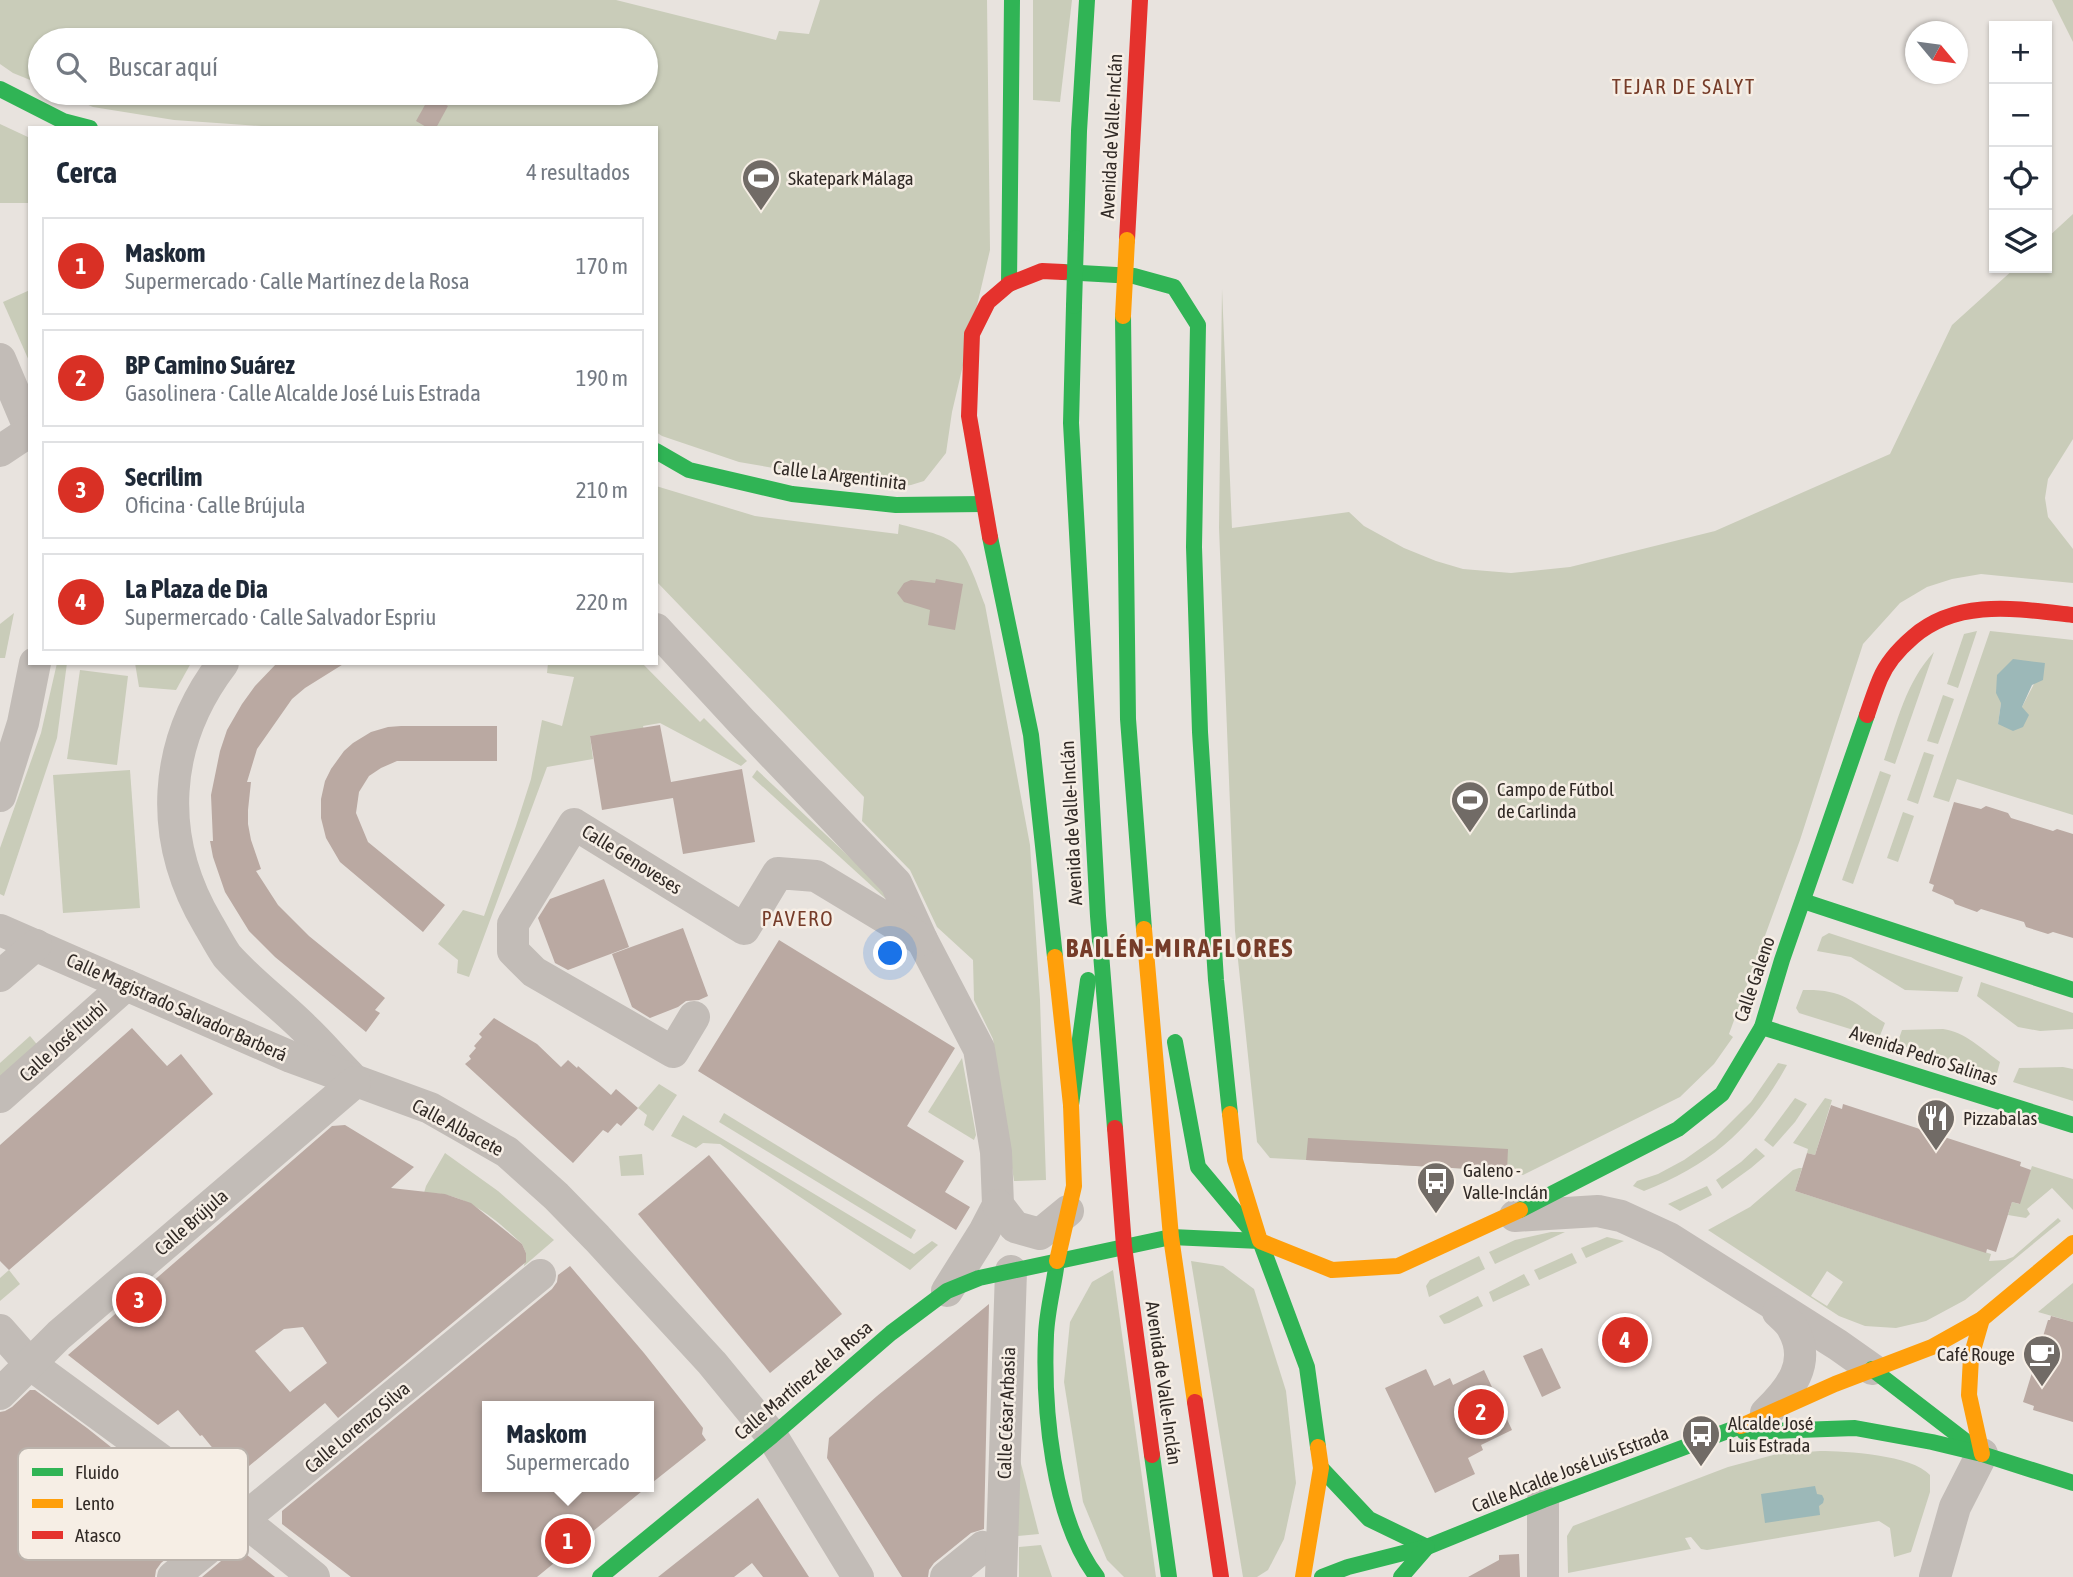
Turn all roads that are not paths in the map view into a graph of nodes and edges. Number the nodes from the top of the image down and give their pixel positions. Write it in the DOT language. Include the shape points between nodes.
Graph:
graph roads {
  1 [pos="1012,0"];
  2 [pos="1087,0"];
  3 [pos="1140,0"];
  4 [pos="0,89"];
  5 [pos="28,103"];
  6 [pos="32,105"];
  7 [pos="82,126"];
  8 [pos="1009,284"];
  9 [pos="0,359"];
  10 [pos="28,425"];
  11 [pos="28,431"];
  12 [pos="0,451"];
  13 [pos="658,452"];
  14 [pos="983,504"];
  15 [pos="2073,615"];
  16 [pos="658,631"];
  17 [pos="35,665"];
  18 [pos="222,665"];
  19 [pos="0,796"];
  20 [pos="1803,901"];
  21 [pos="1142,911"];
  22 [pos="1098,916"];
  23 [pos="0,930"];
  24 [pos="922,940"];
  25 [pos="36,945"];
  26 [pos="0,976"];
  27 [pos="126,985"];
  28 [pos="1164,986"];
  29 [pos="2073,990"];
  30 [pos="694,1017"];
  31 [pos="1172,1024"];
  32 [pos="1762,1027"];
  33 [pos="355,1082"];
  34 [pos="0,1097"];
  35 [pos="1071,1105"];
  36 [pos="2073,1125"];
  37 [pos="1071,1198"];
  38 [pos="998,1205"];
  39 [pos="1509,1216"];
  40 [pos="1171,1237"];
  41 [pos="1260,1241"];
  42 [pos="2073,1243"];
  43 [pos="1124,1246"];
  44 [pos="1057,1261"];
  45 [pos="1012,1271"];
  46 [pos="541,1275"];
  47 [pos="947,1291"];
  48 [pos="1766,1300"];
  49 [pos="1982,1319"];
  50 [pos="0,1330"];
  51 [pos="30,1364"];
  52 [pos="1871,1370"];
  53 [pos="0,1394"];
  54 [pos="1763,1416"];
  55 [pos="1728,1432"];
  56 [pos="772,1436"];
  57 [pos="145,1448"];
  58 [pos="1982,1454"];
  59 [pos="1321,1468"];
  60 [pos="2073,1483"];
  61 [pos="1543,1500"];
  62 [pos="248,1516"];
  63 [pos="248,1524"];
  64 [pos="1427,1547"];
  65 [pos="194,1560"];
  66 [pos="1001,1566"];
  67 [pos="173,1577"];
  68 [pos="314,1577"];
  69 [pos="600,1577"];
  70 [pos="858,1577"];
  71 [pos="946,1577"];
  72 [pos="1097,1577"];
  73 [pos="1169,1577"];
  74 [pos="1221,1577"];
  75 [pos="1303,1577"];
  76 [pos="1322,1577"];
  77 [pos="1401,1577"];
  78 [pos="1543,1577"];
  79 [pos="1935,1577"];
  1 -- 8 [label="street"];
  2 -- 22 [label="street, Avenida de Valle-Inclán, bridge" via="1071,423"];
  3 -- 21 [label="street, Avenida de Valle-Inclán, bridge" via="1123,316 1128,719"];
  4 -- 5 [label="street"];
  6 -- 7 [label="street"];
  8 -- 14 [label="street, Avenida de Valle-Inclán" via="988,302 972,334 969,416"];
  8 -- 41 [label="street, Avenida de Valle-Inclán" via="1042,271 1134,276 1174,286 1198,326 1194,548 1216,980 1235,1160"];
  9 -- 10 [label="street"];
  11 -- 12 [label="street"];
  13 -- 14 [label="street, Calle La Argentinita" via="689,470 792,494 896,505"];
  14 -- 35 [label="street, Avenida de Valle-Inclán" via="1031,735"];
  15 -- 20 [label="street, Calle Galeno" via="1990,607 1957,612 1930,623 1900,647 1880,678"];
  16 -- 24 [label="street" via="896,883"];
  17 -- 19 [label="street" via="23,723"];
  18 -- 33 [label="street, Calle Albacete" via="186,727 177,762 172,804 184,876 226,954"];
  20 -- 29 [label="street"];
  20 -- 32 [label="street, Calle Galeno"];
  21 -- 28 [label="street"];
  21 -- 40 [label="street, Avenida de Valle-Inclán"];
  22 -- 35 [label="street"];
  22 -- 43 [label="street, Avenida de Valle-Inclán"];
  23 -- 25 [label="street, Calle Magistrado Salvador Barberá"];
  24 -- 30 [label="street, Calle Genoveses" via="816,876 778,873 744,929 574,824 513,924 513,951 534,972 673,1052"];
  24 -- 38 [label="street" via="979,1049 996,1152"];
  25 -- 26 [label="street"];
  25 -- 27 [label="street, Calle Magistrado Salvador Barberá"];
  27 -- 33 [label="street, Calle Magistrado Salvador Barberá"];
  27 -- 34 [label="street, Calle José Iturbi"];
  31 -- 41 [label="street" via="1198,1167"];
  32 -- 36 [label="street, Avenida Pedro Salinas"];
  32 -- 39 [label="street, Calle Galeno" via="1722,1094 1678,1129"];
  33 -- 51 [label="street, Calle Brújula"];
  33 -- 56 [label="street, Calle Albacete" via="430,1108 507,1153 597,1238"];
  35 -- 37 [label="street, Avenida de Valle-Inclán"];
  37 -- 38 [label="street" via="1040,1234 1015,1227"];
  37 -- 44 [label="street, Avenida de Valle-Inclán"];
  38 -- 47 [label="street"];
  39 -- 41 [label="street, Calle Galeno" via="1398,1266 1332,1270"];
  39 -- 48 [label="street" via="1598,1211 1621,1216 1669,1238"];
  40 -- 41 [label="street, Calle Martínez de la Rosa"];
  40 -- 43 [label="street, Calle Martínez de la Rosa"];
  40 -- 74 [label="street, Avenida de Valle-Inclán"];
  41 -- 59 [label="street, Avenida de Valle-Inclán" via="1307,1367"];
  42 -- 49 [label="street, Calle Alcalde José Luis Estrada"];
  43 -- 44 [label="street, Calle Martínez de la Rosa"];
  43 -- 73 [label="street, Avenida de Valle-Inclán"];
  44 -- 45 [label="street, Calle Martínez de la Rosa"];
  44 -- 72 [label="street, Avenida de Valle-Inclán" via="1046,1333 1055,1466 1075,1537"];
  45 -- 47 [label="street, Calle Martínez de la Rosa"];
  45 -- 66 [label="street, Calle César Arbasia"];
  46 -- 62 [label="street, Calle Lorenzo Silva"];
  47 -- 56 [label="street, Calle Martínez de la Rosa"];
  48 -- 52 [label="street"];
  48 -- 54 [label="street" via="1793,1327 1800,1347 1791,1386"];
  49 -- 52 [label="street, Calle Alcalde José Luis Estrada" via="1932,1347"];
  49 -- 58 [label="street" via="1971,1357 1969,1395"];
  50 -- 51 [label="street"];
  51 -- 53 [label="street, Calle Brújula"];
  51 -- 57 [label="street"];
  52 -- 54 [label="street, Calle Alcalde José Luis Estrada"];
  52 -- 58 [label="street"];
  54 -- 55 [label="street, Calle Alcalde José Luis Estrada"];
  55 -- 58 [label="street, Calle Alcalde José Luis Estrada" via="1855,1428"];
  55 -- 61 [label="street, Calle Alcalde José Luis Estrada"];
  56 -- 69 [label="street, Calle Martínez de la Rosa"];
  56 -- 70 [label="street, Calle Albacete"];
  58 -- 60 [label="street, Calle Alcalde José Luis Estrada"];
  58 -- 79 [label="street" via="1955,1507"];
  59 -- 64 [label="street" via="1369,1519"];
  59 -- 75 [label="street, Avenida de Valle-Inclán"];
  61 -- 64 [label="street, Calle Alcalde José Luis Estrada"];
  61 -- 78 [label="street"];
  63 -- 68 [label="street"];
  64 -- 76 [label="street, Calle Alcalde José Luis Estrada"];
  64 -- 77 [label="street"];
  65 -- 67 [label="street, Calle Lorenzo Silva"];
  66 -- 71 [label="street, Calle César Arbasia" via="983,1547"];
}
